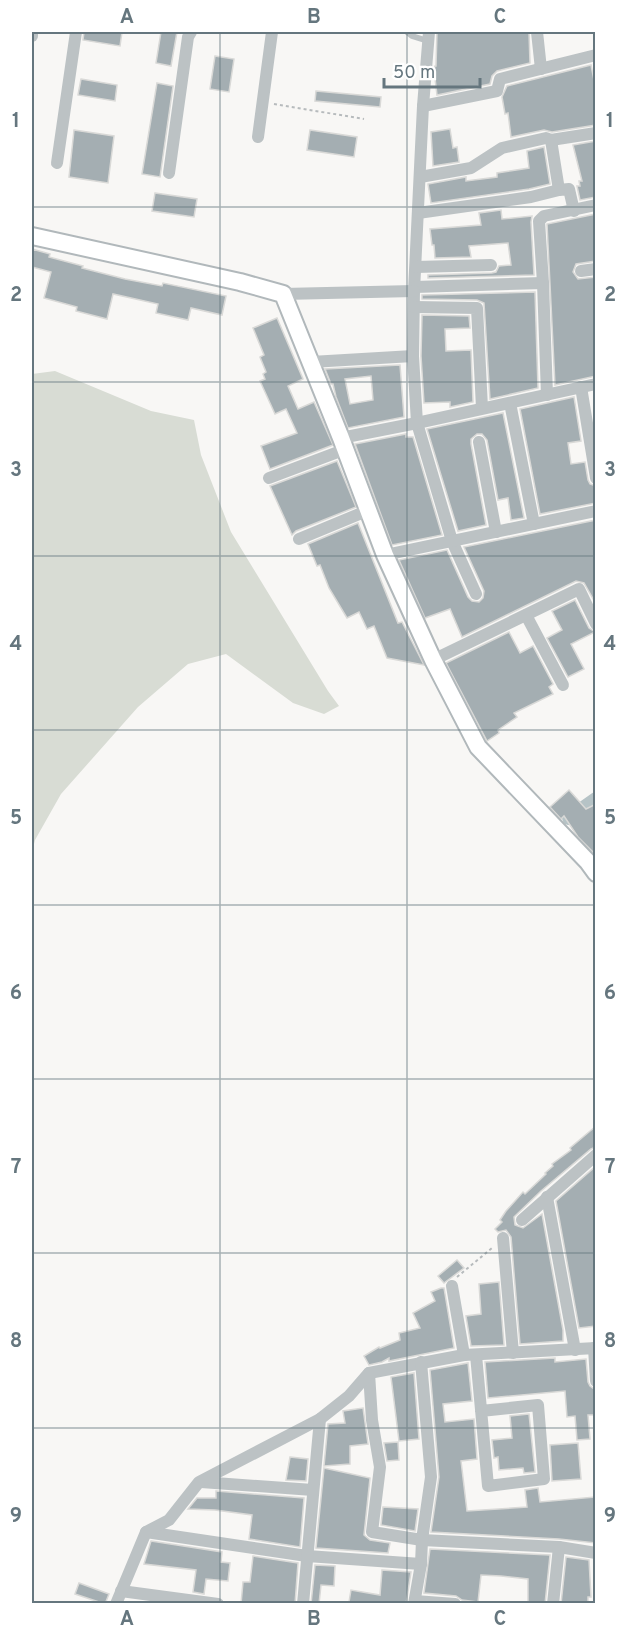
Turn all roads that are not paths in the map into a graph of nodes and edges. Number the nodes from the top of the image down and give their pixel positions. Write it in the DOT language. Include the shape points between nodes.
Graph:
graph roads {
  1 [pos="76,32"];
  2 [pos="191,32"];
  3 [pos="272,32"];
  4 [pos="407,32"];
  5 [pos="537,32"];
  6 [pos="428,37"];
  7 [pos="596,55"];
  8 [pos="541,69"];
  9 [pos="423,106"];
  10 [pos="596,133"];
  11 [pos="258,137"];
  12 [pos="551,140"];
  13 [pos="57,163"];
  14 [pos="169,173"];
  15 [pos="420,177"];
  16 [pos="559,190"];
  17 [pos="596,205"];
  18 [pos="574,211"];
  19 [pos="418,213"];
  20 [pos="32,236"];
  21 [pos="491,265"];
  22 [pos="416,267"];
  23 [pos="596,269"];
  24 [pos="581,271"];
  25 [pos="543,283"];
  26 [pos="414,289"];
  27 [pos="283,294"];
  28 [pos="414,307"];
  29 [pos="413,356"];
  30 [pos="311,362"];
  31 [pos="596,384"];
  32 [pos="581,387"];
  33 [pos="547,395"];
  34 [pos="510,403"];
  35 [pos="482,408"];
  36 [pos="417,423"];
  37 [pos="479,442"];
  38 [pos="344,443"];
  39 [pos="268,478"];
  40 [pos="596,478"];
  41 [pos="369,510"];
  42 [pos="596,511"];
  43 [pos="534,524"];
  44 [pos="496,532"];
  45 [pos="299,539"];
  46 [pos="452,541"];
  47 [pos="385,555"];
  48 [pos="476,594"];
  49 [pos="526,615"];
  50 [pos="596,624"];
  51 [pos="433,660"];
  52 [pos="563,685"];
  53 [pos="593,864"];
  54 [pos="596,1155"];
  55 [pos="546,1197"];
  56 [pos="522,1220"];
  57 [pos="503,1238"];
  58 [pos="452,1286"];
  59 [pos="595,1348"];
  60 [pos="575,1350"];
  61 [pos="513,1353"];
  62 [pos="470,1355"];
  63 [pos="421,1362"];
  64 [pos="369,1373"];
  65 [pos="596,1381"];
  66 [pos="481,1411"];
  67 [pos="320,1419"];
  68 [pos="199,1482"];
  69 [pos="313,1490"];
  70 [pos="146,1532"];
  71 [pos="422,1540"];
  72 [pos="559,1547"];
  73 [pos="596,1553"];
  74 [pos="307,1556"];
  75 [pos="421,1564"];
  76 [pos="121,1591"];
  77 [pos="414,1602"];
  78 [pos="116,1604"];
  79 [pos="218,1604"];
  80 [pos="303,1604"];
  81 [pos="455,1604"];
  82 [pos="553,1604"];
  1 -- 13 [label="street"];
  2 -- 14 [label="street"];
  3 -- 11 [label="street"];
  4 -- 6 [label="lane"];
  5 -- 8 [label="street"];
  6 -- 9 [label="street"];
  7 -- 8 [label="street"];
  8 -- 9 [label="street" via="500,79 497,91"];
  9 -- 15 [label="street"];
  10 -- 12 [label="street"];
  12 -- 15 [label="street" via="502,148 471,168"];
  12 -- 16 [label="street"];
  15 -- 19 [label="street"];
  16 -- 18 [label="street" via="569,189"];
  16 -- 19 [label="street"];
  17 -- 18 [label="street"];
  18 -- 25 [label="street" via="544,216 538,221"];
  19 -- 22 [label="street"];
  20 -- 27 [label="street"];
  21 -- 22 [label="street"];
  22 -- 26 [label="street"];
  23 -- 24 [label="street"];
  25 -- 26 [label="street"];
  25 -- 33 [label="street"];
  26 -- 27 [label="street"];
  26 -- 28 [label="street"];
  27 -- 30 [label="street"];
  28 -- 29 [label="street"];
  28 -- 35 [label="street" via="477,308"];
  29 -- 30 [label="street"];
  29 -- 36 [label="street"];
  30 -- 38 [label="street"];
  31 -- 32 [label="street"];
  32 -- 33 [label="street"];
  32 -- 40 [label="street"];
  33 -- 34 [label="street"];
  34 -- 35 [label="street"];
  34 -- 43 [label="street"];
  35 -- 36 [label="street"];
  36 -- 38 [label="street"];
  36 -- 46 [label="street"];
  37 -- 44 [label="street"];
  38 -- 39 [label="street"];
  38 -- 41 [label="street"];
  41 -- 45 [label="street"];
  41 -- 47 [label="street"];
  42 -- 43 [label="street"];
  43 -- 44 [label="street"];
  44 -- 46 [label="street"];
  46 -- 47 [label="street"];
  46 -- 48 [label="street"];
  47 -- 51 [label="street"];
  49 -- 50 [label="street" via="579,589"];
  49 -- 51 [label="street"];
  49 -- 52 [label="street"];
  51 -- 53 [label="street" via="478,747"];
  54 -- 55 [label="street"];
  55 -- 56 [label="street"];
  55 -- 60 [label="street"];
  57 -- 61 [label="street"];
  58 -- 62 [label="street"];
  59 -- 60 [label="street"];
  59 -- 65 [label="street"];
  60 -- 61 [label="street"];
  61 -- 62 [label="street"];
  62 -- 63 [label="street"];
  62 -- 66 [label="street"];
  63 -- 64 [label="street"];
  63 -- 71 [label="street" via="431,1477"];
  64 -- 67 [label="street" via="349,1396"];
  64 -- 71 [label="street" via="380,1467 372,1532"];
  66 -- 66 [label="street" via="488,1486 544,1479 538,1405"];
  67 -- 68 [label="street"];
  67 -- 69 [label="street"];
  68 -- 69 [label="street"];
  68 -- 70 [label="street" via="169,1520"];
  69 -- 74 [label="street"];
  70 -- 74 [label="street"];
  70 -- 76 [label="street"];
  71 -- 72 [label="street"];
  71 -- 75 [label="street"];
  72 -- 73 [label="street"];
  72 -- 82 [label="street"];
  74 -- 75 [label="street"];
  74 -- 80 [label="street"];
  75 -- 77 [label="street"];
  76 -- 78 [label="street"];
  76 -- 79 [label="street"];
  77 -- 81 [label="street"];
}
